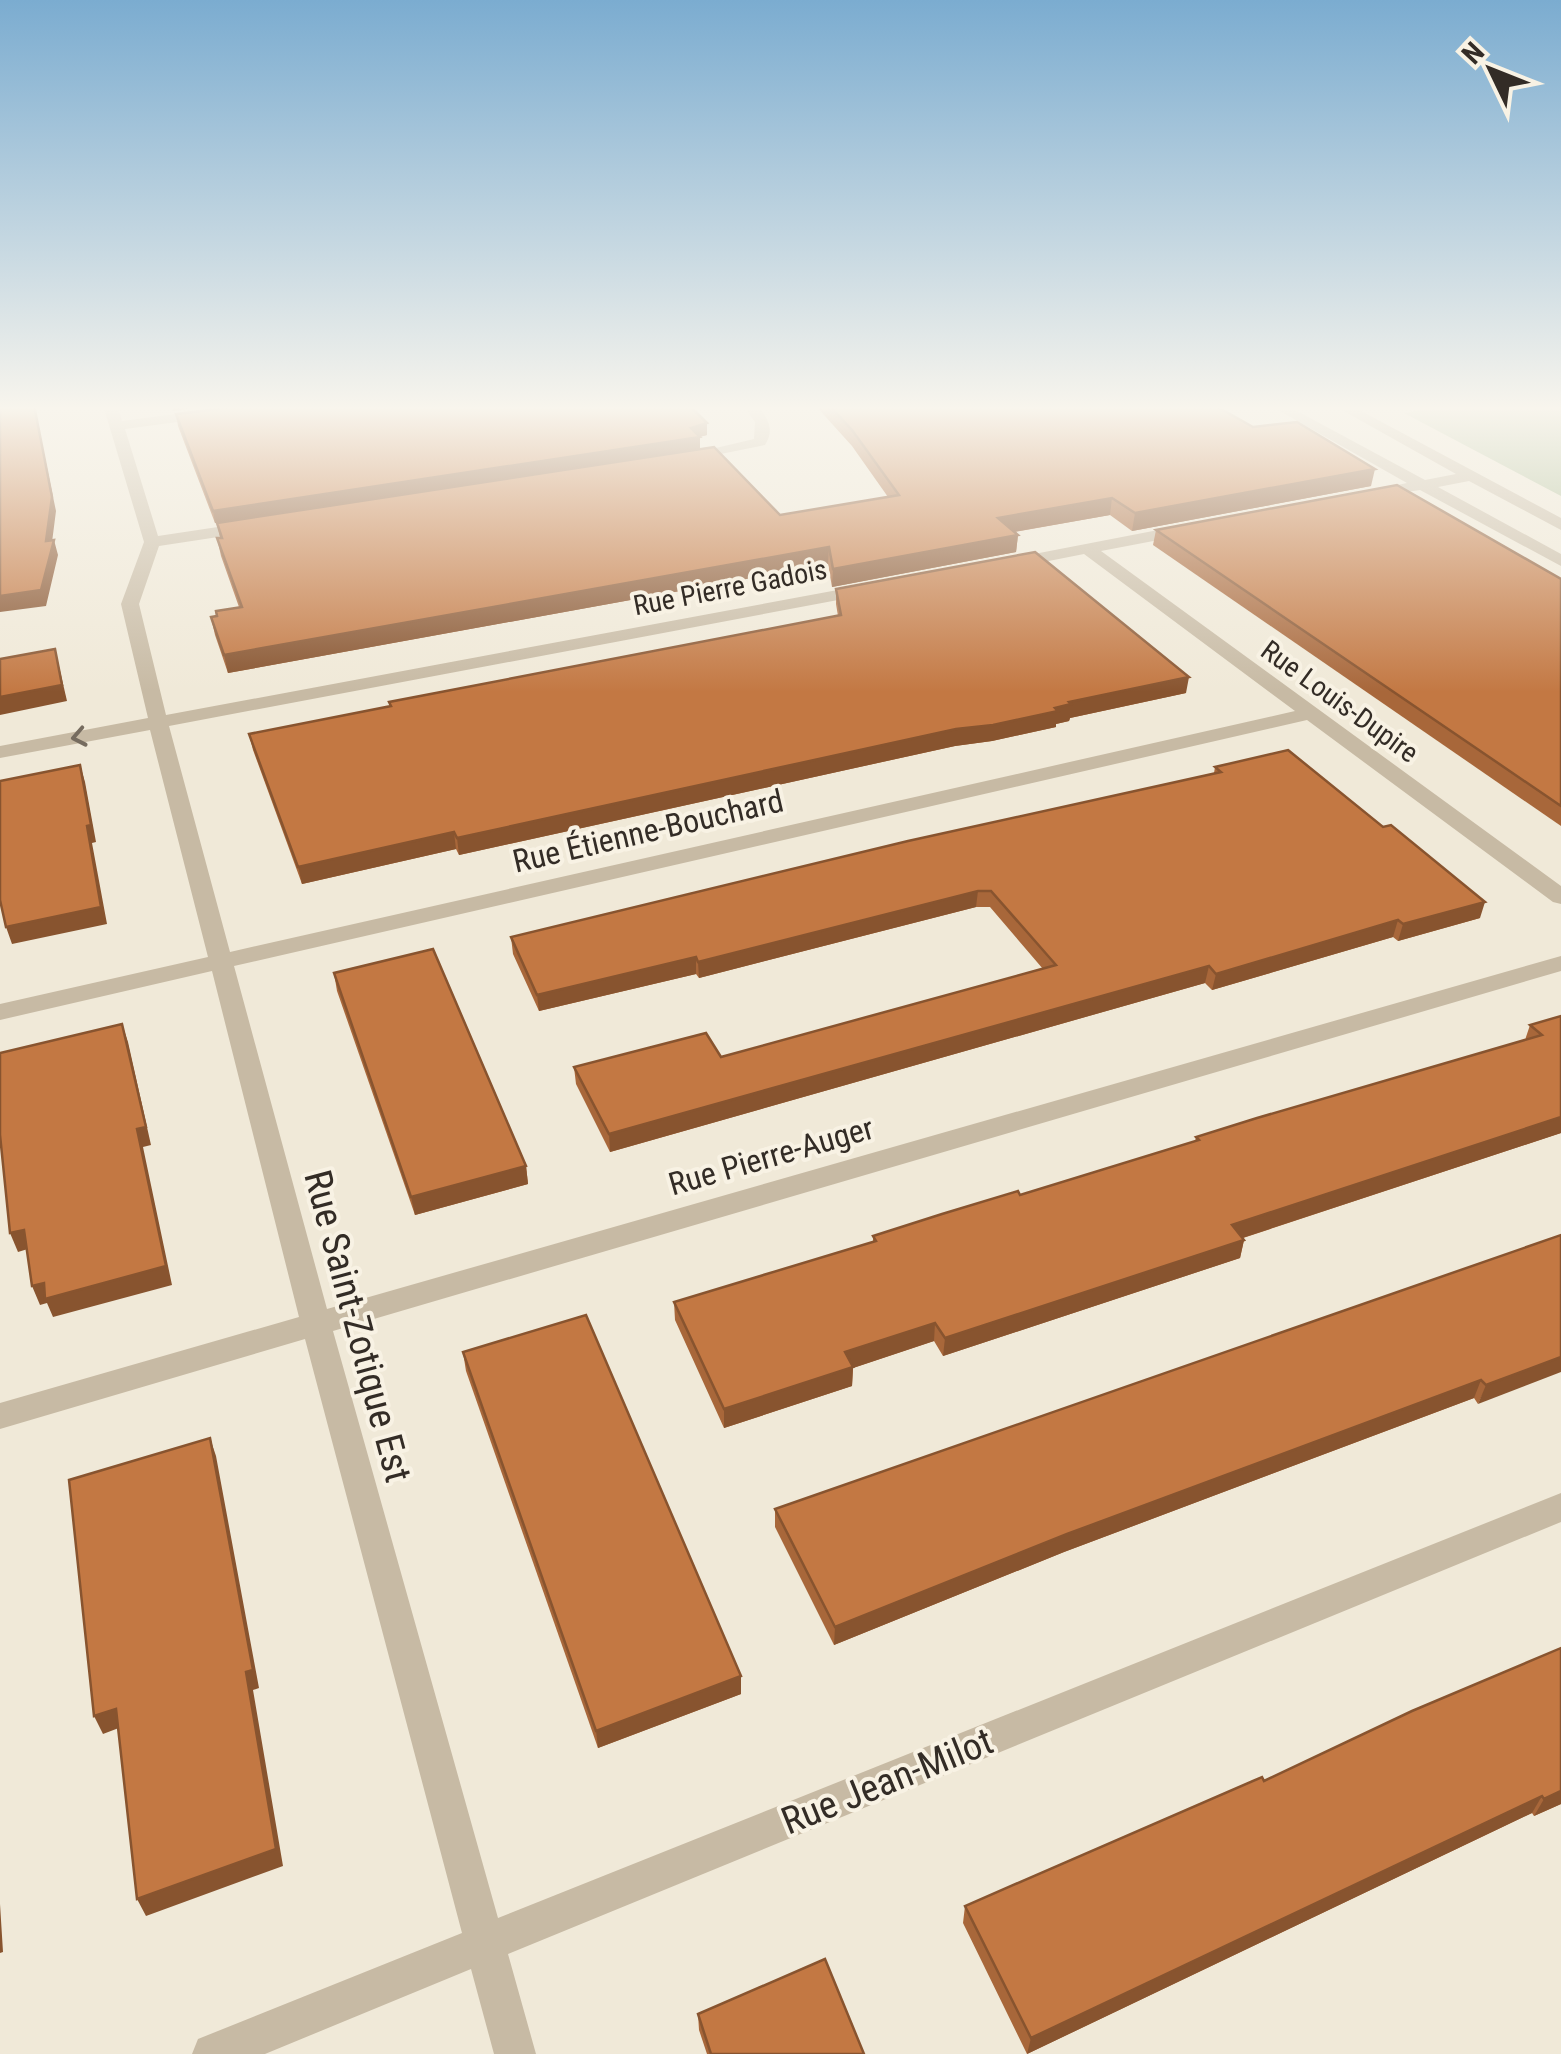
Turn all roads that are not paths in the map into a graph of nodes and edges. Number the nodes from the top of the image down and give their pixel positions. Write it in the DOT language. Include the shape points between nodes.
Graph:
graph roads {
  1 [pos="139,501"];
  2 [pos="1453,501"];
  3 [pos="1516,501"];
  4 [pos="278,522"];
  5 [pos="1561,526"];
  6 [pos="1196,528"];
  7 [pos="152,542"];
  8 [pos="1086,549"];
  9 [pos="1561,561"];
  10 [pos="995,566"];
  11 [pos="898,584"];
  12 [pos="1310,713"];
  13 [pos="158,722"];
  14 [pos="0,752"];
  15 [pos="1561,897"];
  16 [pos="220,963"];
  17 [pos="1561,963"];
  18 [pos="0,1012"];
  19 [pos="316,1325"];
  20 [pos="0,1416"];
  21 [pos="1561,1508"];
  22 [pos="486,1944"];
  23 [pos="213,2054"];
  24 [pos="515,2054"];
  1 -- 7 [label="street"];
  2 -- 9 [label="street"];
  3 -- 5 [label="street"];
  4 -- 7 [label="street"];
  6 -- 8 [label="street"];
  7 -- 13 [label="street, Rue Saint-Zotique Est" via="130,604"];
  8 -- 10 [label="street"];
  8 -- 12 [label="street, Rue Louis-Dupire"];
  11 -- 13 [label="street, Rue Pierre Gadois"];
  12 -- 15 [label="street, Rue Louis-Dupire"];
  12 -- 16 [label="street, Rue Étienne-Bouchard"];
  13 -- 14 [label="street, Rue Pierre Gadois, one-way"];
  13 -- 16 [label="street, Rue Saint-Zotique Est"];
  16 -- 18 [label="street, Rue Étienne-Bouchard"];
  16 -- 19 [label="street, Rue Saint-Zotique Est"];
  17 -- 19 [label="street, Rue Pierre-Auger"];
  19 -- 20 [label="street, Rue Pierre-Auger"];
  19 -- 22 [label="street, Rue Saint-Zotique Est"];
  21 -- 22 [label="street, Rue Jean-Milot"];
  22 -- 23 [label="street, Rue Jean-Milot"];
  22 -- 24 [label="street, Rue Saint-Zotique Est"];
}
